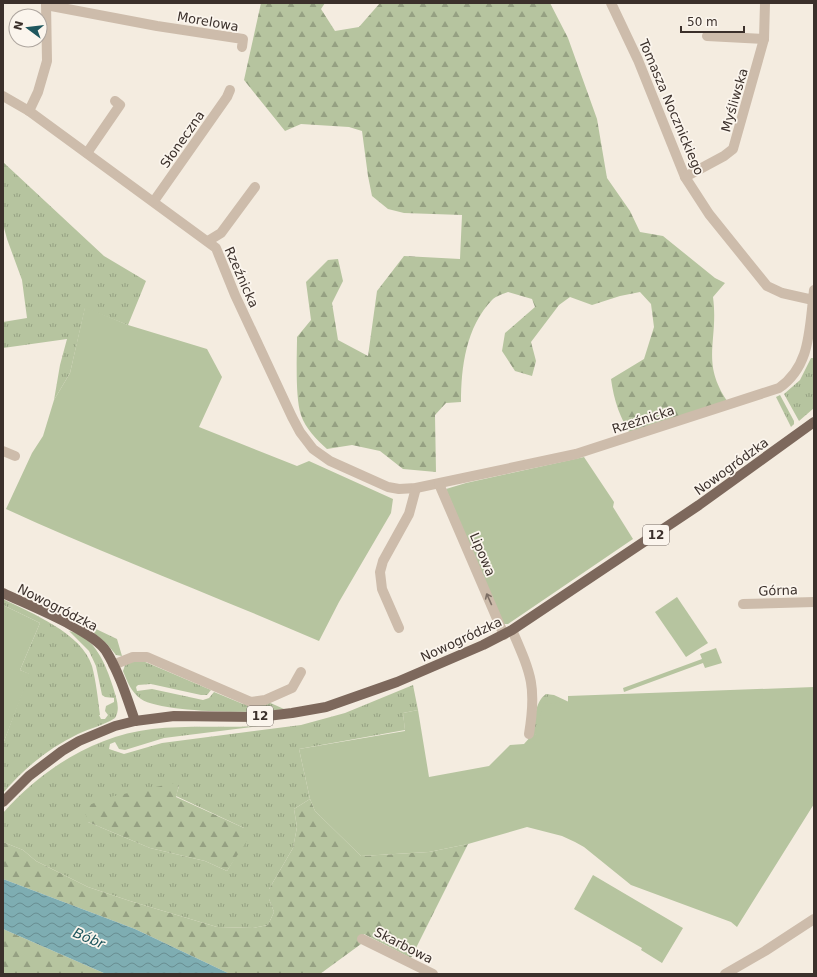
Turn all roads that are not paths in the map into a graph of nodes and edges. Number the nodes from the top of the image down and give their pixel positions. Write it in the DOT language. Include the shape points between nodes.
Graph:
graph roads {
  1 [pos="611,3"];
  2 [pos="765,3"];
  3 [pos="46,4"];
  4 [pos="707,36"];
  5 [pos="764,40"];
  6 [pos="242,47"];
  7 [pos="230,90"];
  8 [pos="3,96"];
  9 [pos="115,101"];
  10 [pos="29,111"];
  11 [pos="87,153"];
  12 [pos="685,177"];
  13 [pos="255,187"];
  14 [pos="154,201"];
  15 [pos="208,241"];
  16 [pos="813,295"];
  17 [pos="814,422"];
  18 [pos="814,428"];
  19 [pos="804,430"];
  20 [pos="3,451"];
  21 [pos="16,456"];
  22 [pos="439,484"];
  23 [pos="416,488"];
  24 [pos="3,593"];
  25 [pos="814,602"];
  26 [pos="743,604"];
  27 [pos="400,628"];
  28 [pos="508,632"];
  29 [pos="113,665"];
  30 [pos="301,672"];
  31 [pos="135,721"];
  32 [pos="529,734"];
  33 [pos="3,802"];
  34 [pos="814,919"];
  35 [pos="362,939"];
  36 [pos="433,974"];
  37 [pos="725,974"];
  1 -- 12 [label="street, Tomasza Nocznickiego" via="638,60"];
  2 -- 5 [label="street, Myśliwska"];
  3 -- 6 [label="street, Morelowa" via="157,26 243,39"];
  3 -- 10 [label="street" via="47,61 38,92"];
  4 -- 5 [label="street"];
  5 -- 12 [label="street, Myśliwska" via="732,149"];
  7 -- 14 [label="street, Słoneczna"];
  8 -- 10 [label="street, Rzeźnicka"];
  9 -- 11 [label="street" via="120,105"];
  10 -- 11 [label="street, Rzeźnicka"];
  11 -- 14 [label="street, Rzeźnicka"];
  12 -- 16 [label="street, Tomasza Nocznickiego" via="708,214 767,286 782,294"];
  13 -- 15 [label="street" via="221,233"];
  14 -- 15 [label="street, Rzeźnicka"];
  15 -- 23 [label="street, Rzeźnicka" via="216,248 235,295 306,441 321,456 375,482 399,489"];
  16 -- 22 [label="street, Rzeźnicka" via="801,365 795,375 779,388 576,454"];
  17 -- 19 [label="main road, Nowogródzka / 12"];
  18 -- 19 [label="main road, Nowogródzka / 12"];
  19 -- 28 [label="main road, Nowogródzka / 12" via="699,505"];
  20 -- 21 [label="street"];
  22 -- 23 [label="street, Rzeźnicka"];
  28 -- 22 [label="street, Lipowa, one-way"];
  23 -- 27 [label="street" via="407,518 383,561 380,572 382,589"];
  24 -- 29 [label="main road, Nowogródzka" via="95,640 106,651"];
  25 -- 26 [label="street, Górna"];
  28 -- 31 [label="main road, Nowogródzka / 12" via="397,682 320,708 258,716 174,716"];
  28 -- 32 [label="street, Lipowa" via="525,659 532,681 533,703"];
  29 -- 30 [label="street" via="133,657 147,657 251,702 260,702 292,688"];
  29 -- 31 [label="main road, Nowogródzka"];
  31 -- 33 [label="main road, 12" via="94,734 68,748 29,776"];
  34 -- 37 [label="street"];
  35 -- 36 [label="street, Skarbowa"];
}
